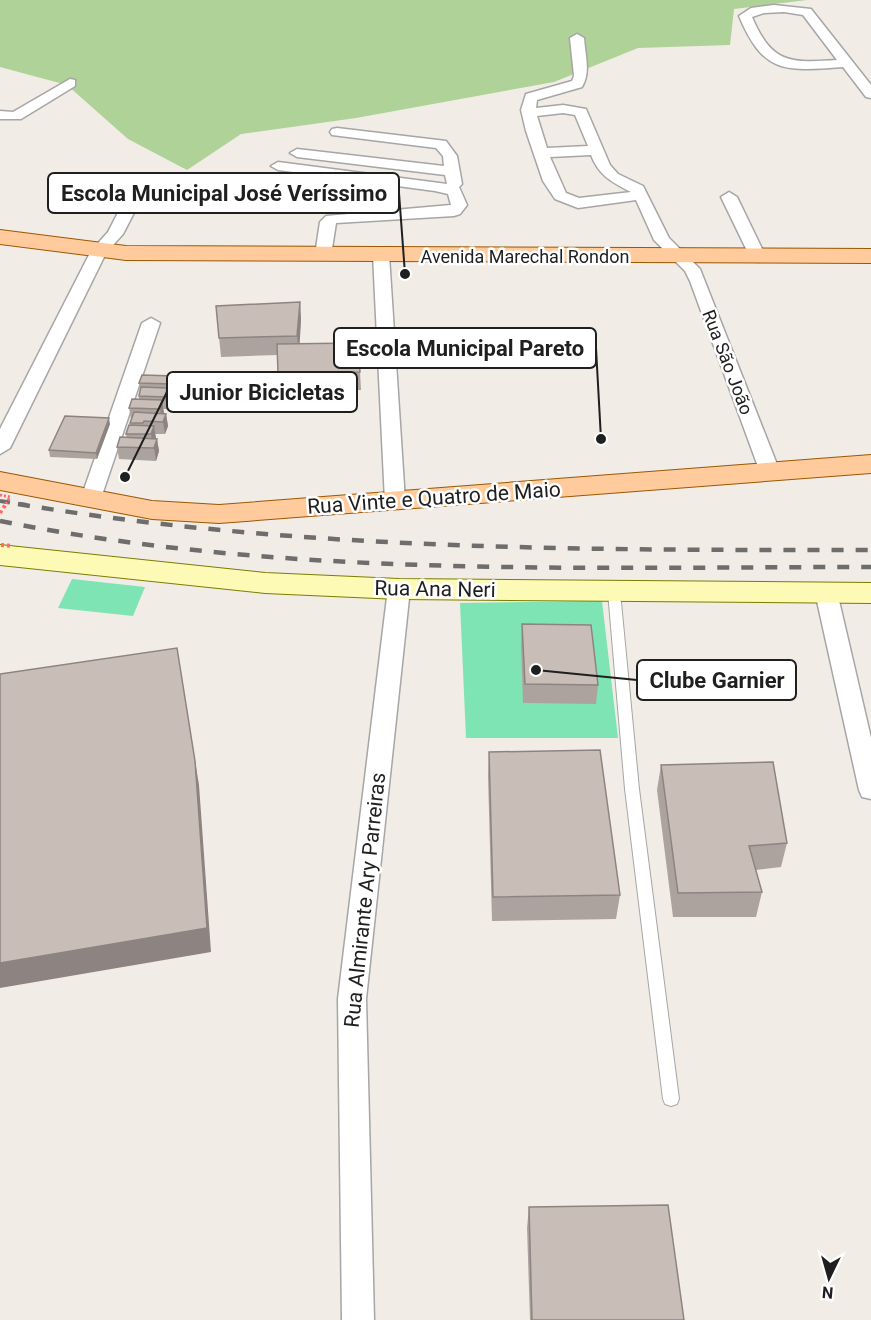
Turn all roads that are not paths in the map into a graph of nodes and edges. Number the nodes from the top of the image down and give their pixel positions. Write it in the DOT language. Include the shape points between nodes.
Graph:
graph roads {
  1 [pos="577,38"];
  2 [pos="848,63"];
  3 [pos="866,80"];
  4 [pos="70,83"];
  5 [pos="871,94"];
  6 [pos="528,113"];
  7 [pos="0,115"];
  8 [pos="338,132"];
  9 [pos="597,150"];
  10 [pos="297,153"];
  11 [pos="541,153"];
  12 [pos="278,166"];
  13 [pos="452,171"];
  14 [pos="143,180"];
  15 [pos="455,191"];
  16 [pos="641,195"];
  17 [pos="729,197"];
  18 [pos="0,237"];
  19 [pos="99,251"];
  20 [pos="323,255"];
  21 [pos="381,255"];
  22 [pos="680,256"];
  23 [pos="871,256"];
  24 [pos="758,257"];
  25 [pos="151,323"];
  26 [pos="0,448"];
  27 [pos="871,464"];
  28 [pos="770,472"];
  29 [pos="0,481"];
  30 [pos="90,498"];
  31 [pos="395,501"];
  32 [pos="5,549"];
  33 [pos="399,590"];
  34 [pos="614,591"];
  35 [pos="826,592"];
  36 [pos="871,592"];
  37 [pos="871,790"];
  38 [pos="671,1099"];
  39 [pos="358,1320"];
  1 -- 6 [label="street" via="581,76 577,84 531,97"];
  2 -- 2 [label="street" via="803,10 752,10 745,16 765,55 776,62 794,66"];
  2 -- 3 [label="street"];
  3 -- 5 [label="street"];
  4 -- 7 [label="street" via="16,116"];
  6 -- 9 [label="street" via="563,109 581,112"];
  6 -- 11 [label="street"];
  8 -- 13 [label="street" via="441,144 450,156"];
  9 -- 11 [label="street"];
  9 -- 16 [label="street" via="613,177 638,189"];
  10 -- 13 [label="street"];
  11 -- 16 [label="street" via="560,196 570,201"];
  12 -- 15 [label="street"];
  13 -- 15 [label="street"];
  14 -- 19 [label="street" via="115,234"];
  15 -- 20 [label="street" via="459,206 454,211 332,219 328,222"];
  16 -- 22 [label="street, Rua São João" via="662,240"];
  17 -- 24 [label="street"];
  18 -- 19 [label="main road, Avenida Marechal Rondon"];
  19 -- 20 [label="main road, Avenida Marechal Rondon"];
  19 -- 26 [label="street"];
  20 -- 21 [label="main road, Avenida Marechal Rondon"];
  21 -- 22 [label="main road, Avenida Marechal Rondon"];
  21 -- 31 [label="street"];
  22 -- 24 [label="main road, Avenida Marechal Rondon"];
  22 -- 28 [label="street, Rua São João" via="698,281"];
  23 -- 24 [label="main road, Avenida Marechal Rondon"];
  25 -- 30 [label="street"];
  27 -- 28 [label="main road, Rua Vinte e Quatro de Maio"];
  28 -- 31 [label="main road, Rua Vinte e Quatro de Maio"];
  29 -- 30 [label="main road, Rua Vinte e Quatro de Maio"];
  30 -- 31 [label="main road, Rua Vinte e Quatro de Maio" via="152,510 219,514"];
  32 -- 33 [label="main road, Rua Ana Neri" via="265,583"];
  33 -- 34 [label="main road, Rua Ana Neri"];
  33 -- 39 [label="street, Rua Almirante Ary Parreiras" via="352,999"];
  34 -- 35 [label="main road, Rua Ana Neri"];
  34 -- 38 [label="lane" via="632,789"];
  35 -- 36 [label="main road, Rua Ana Neri"];
  35 -- 37 [label="street"];
}
